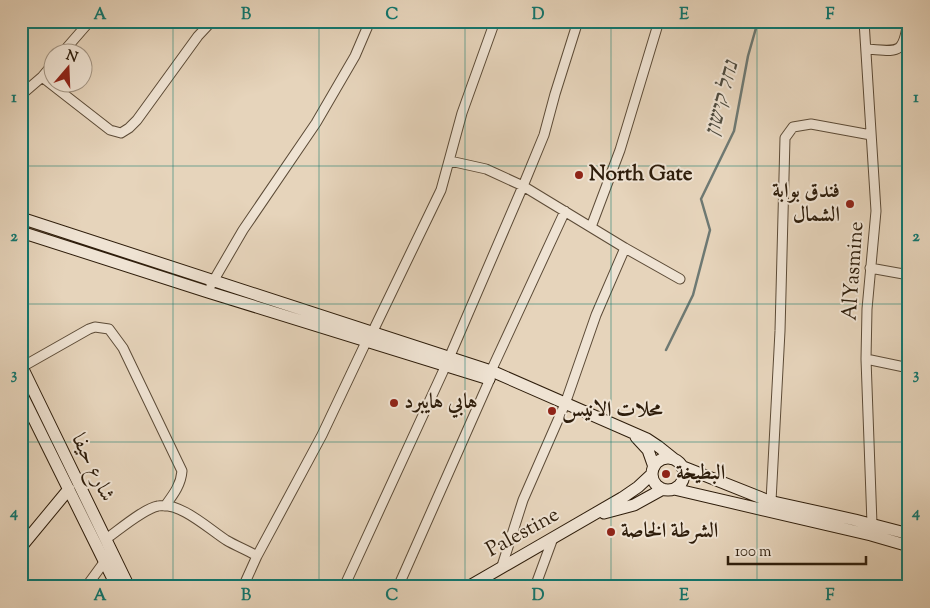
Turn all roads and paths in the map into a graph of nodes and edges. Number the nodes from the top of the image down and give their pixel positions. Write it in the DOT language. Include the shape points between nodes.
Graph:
graph roads {
  1 [pos="90,21"];
  2 [pos="212,21"];
  3 [pos="370,21"];
  4 [pos="495,21"];
  5 [pos="578,21"];
  6 [pos="660,21"];
  7 [pos="864,21"];
  8 [pos="908,21"];
  9 [pos="72,42"];
  10 [pos="866,49"];
  11 [pos="42,77"];
  12 [pos="61,92"];
  13 [pos="21,95"];
  14 [pos="871,135"];
  15 [pos="450,162"];
  16 [pos="523,186"];
  17 [pos="565,210"];
  18 [pos="21,218"];
  19 [pos="591,227"];
  20 [pos="21,232"];
  21 [pos="625,248"];
  22 [pos="870,268"];
  23 [pos="909,275"];
  24 [pos="680,279"];
  25 [pos="212,280"];
  26 [pos="208,292"];
  27 [pos="370,336"];
  28 [pos="866,359"];
  29 [pos="447,361"];
  30 [pos="22,366"];
  31 [pos="909,368"];
  32 [pos="491,375"];
  33 [pos="21,393"];
  34 [pos="565,404"];
  35 [pos="631,432"];
  36 [pos="678,463"];
  37 [pos="653,470"];
  38 [pos="69,489"];
  39 [pos="669,489"];
  40 [pos="771,501"];
  41 [pos="165,506"];
  42 [pos="597,513"];
  43 [pos="872,524"];
  44 [pos="909,534"];
  45 [pos="553,538"];
  46 [pos="106,539"];
  47 [pos="909,546"];
  48 [pos="21,547"];
  49 [pos="257,556"];
  50 [pos="104,561"];
  51 [pos="502,566"];
  52 [pos="86,587"];
  53 [pos="117,587"];
  54 [pos="129,587"];
  55 [pos="243,587"];
  56 [pos="344,587"];
  57 [pos="398,587"];
  58 [pos="468,587"];
  59 [pos="535,587"];
  1 -- 9 [label="street"];
  2 -- 12 [label="street" via="137,120 120,132 110,130"];
  3 -- 25 [label="street" via="355,56 316,123"];
  4 -- 15 [label="street" via="462,113"];
  5 -- 16 [label="street" via="544,135"];
  6 -- 19 [label="street" via="620,150"];
  7 -- 10 [label="street, AlYasmine"];
  8 -- 10 [label="street" via="899,50"];
  10 -- 14 [label="street, AlYasmine"];
  11 -- 13 [label="street"];
  14 -- 22 [label="street, AlYasmine" via="876,211"];
  14 -- 40 [label="street" via="811,124 793,126 785,138"];
  15 -- 16 [label="street" via="486,169"];
  15 -- 27 [label="street" via="441,190"];
  16 -- 17 [label="street"];
  16 -- 29 [label="street"];
  17 -- 19 [label="street"];
  17 -- 32 [label="street"];
  18 -- 25 [label="main road"];
  19 -- 21 [label="street"];
  20 -- 26 [label="main road"];
  21 -- 24 [label="street"];
  21 -- 34 [label="street" via="596,314"];
  22 -- 23 [label="street"];
  22 -- 28 [label="street, AlYasmine"];
  25 -- 26 [label="street"];
  25 -- 27 [label="main road"];
  26 -- 27 [label="main road"];
  27 -- 29 [label="main road"];
  27 -- 49 [label="street" via="322,435"];
  28 -- 31 [label="street"];
  28 -- 43 [label="street, AlYasmine"];
  29 -- 32 [label="main road"];
  29 -- 56 [label="street"];
  30 -- 41 [label="street" via="89,329 109,329 123,348 182,470 178,487"];
  30 -- 46 [label="main road, شارع حيفا"];
  32 -- 34 [label="main road"];
  32 -- 57 [label="street"];
  33 -- 38 [label="main road"];
  34 -- 35 [label="main road"];
  34 -- 51 [label="street" via="523,500"];
  35 -- 36 [label="main road" via="647,438"];
  35 -- 37 [label="main road" via="648,450"];
  36 -- 37 [label="main road" via="664,459"];
  36 -- 39 [label="main road" via="683,471 682,482"];
  36 -- 40 [label="main road"];
  37 -- 39 [label="main road" via="655,484"];
  37 -- 42 [label="main road, Palestine" via="638,487"];
  38 -- 48 [label="main road"];
  38 -- 50 [label="main road"];
  39 -- 42 [label="main road" via="634,505"];
  39 -- 47 [label="main road"];
  40 -- 43 [label="main road"];
  41 -- 46 [label="street" via="140,515"];
  41 -- 49 [label="street" via="193,516 226,540"];
  42 -- 45 [label="main road, Palestine"];
  43 -- 44 [label="main road"];
  45 -- 51 [label="main road, Palestine"];
  45 -- 59 [label="street"];
  46 -- 54 [label="main road, شارع حيفا"];
  49 -- 55 [label="street"];
  50 -- 52 [label="street"];
  50 -- 53 [label="main road"];
  51 -- 58 [label="main road, Palestine"];
}
